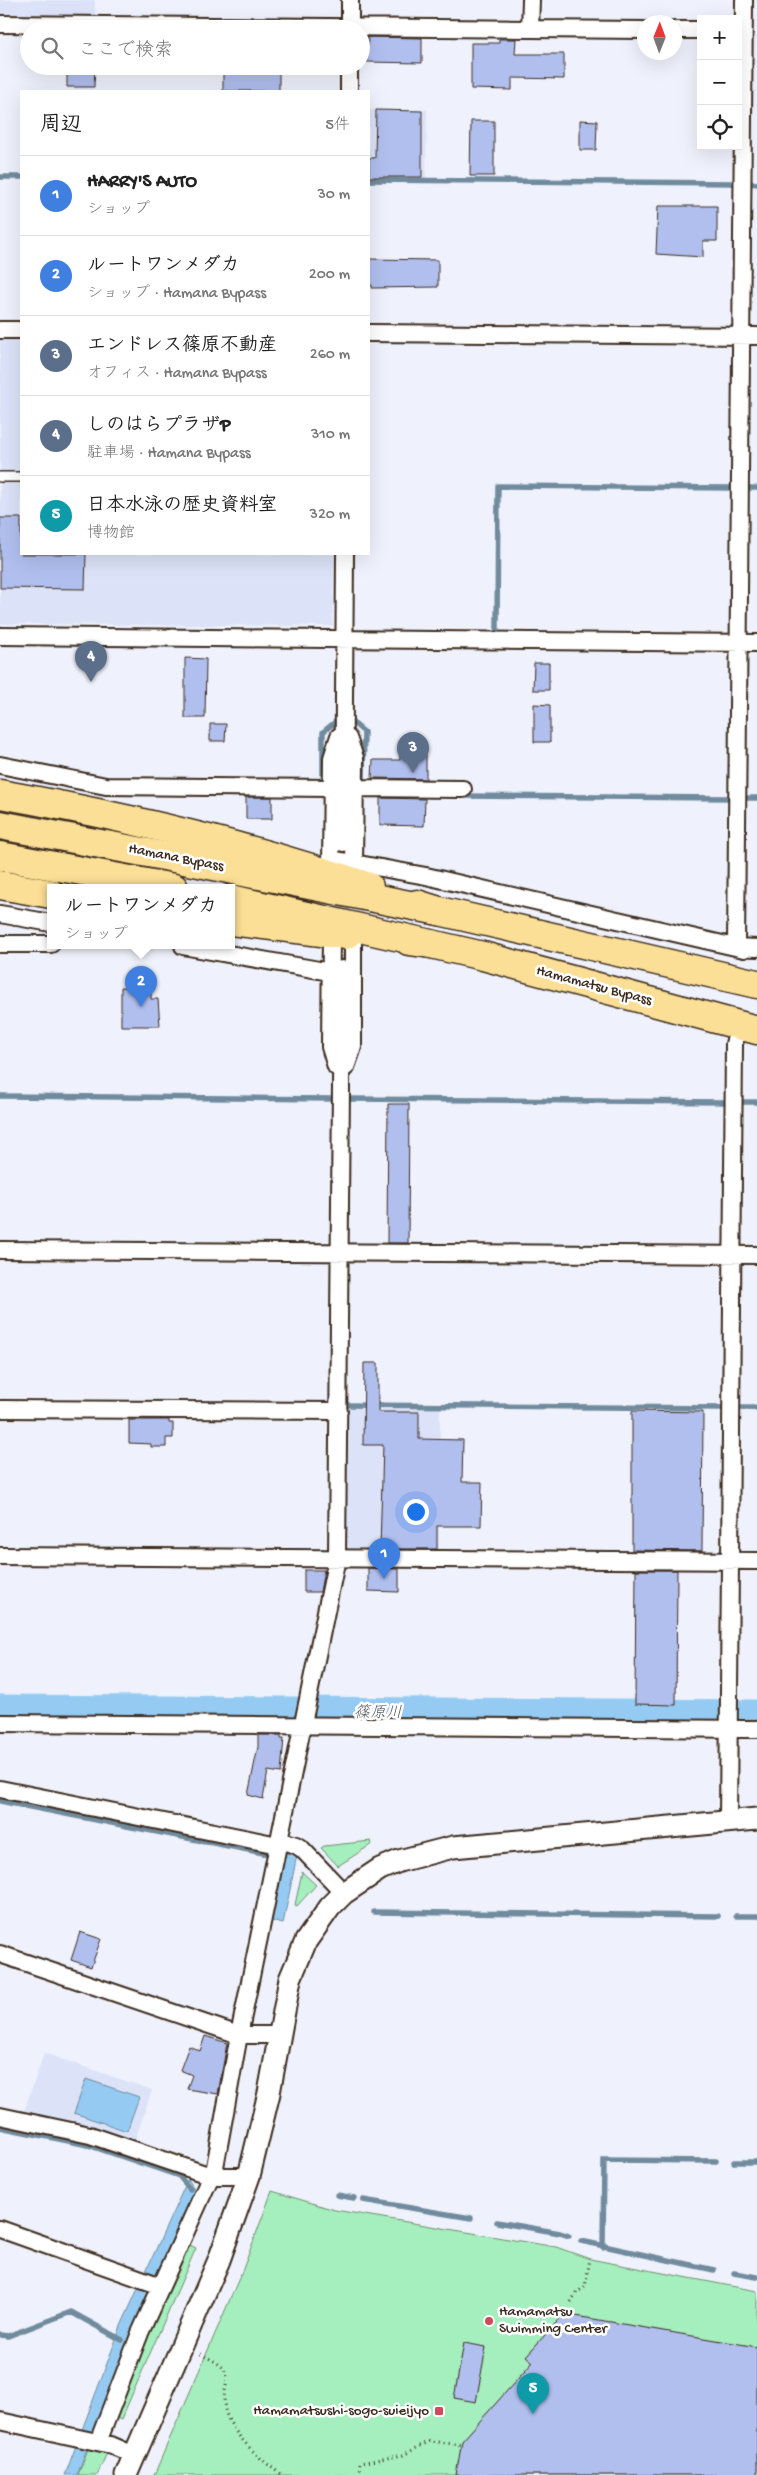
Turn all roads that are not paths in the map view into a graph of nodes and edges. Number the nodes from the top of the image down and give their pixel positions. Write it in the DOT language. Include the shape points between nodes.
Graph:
graph roads {
  1 [pos="350,0"];
  2 [pos="531,0"];
  3 [pos="744,0"];
  4 [pos="350,20"];
  5 [pos="0,24"];
  6 [pos="20,24"];
  7 [pos="370,28"];
  8 [pos="530,29"];
  9 [pos="637,30"];
  10 [pos="682,30"];
  11 [pos="697,30"];
  12 [pos="746,31"];
  13 [pos="349,75"];
  14 [pos="349,90"];
  15 [pos="0,330"];
  16 [pos="20,330"];
  17 [pos="370,333"];
  18 [pos="749,336"];
  19 [pos="0,477"];
  20 [pos="20,477"];
  21 [pos="345,555"];
  22 [pos="0,636"];
  23 [pos="344,639"];
  24 [pos="738,642"];
  25 [pos="757,642"];
  26 [pos="344,724"];
  27 [pos="0,765"];
  28 [pos="332,788"];
  29 [pos="355,788"];
  30 [pos="463,789"];
  31 [pos="0,794"];
  32 [pos="0,825"];
  33 [pos="343,843"];
  34 [pos="0,856"];
  35 [pos="342,870"];
  36 [pos="152,884"];
  37 [pos="0,885"];
  38 [pos="47,893"];
  39 [pos="235,900"];
  40 [pos="439,912"];
  41 [pos="0,914"];
  42 [pos="47,922"];
  43 [pos="235,922"];
  44 [pos="342,935"];
  45 [pos="0,944"];
  46 [pos="47,944"];
  47 [pos="431,944"];
  48 [pos="736,947"];
  49 [pos="757,948"];
  50 [pos="202,949"];
  51 [pos="757,952"];
  52 [pos="336,970"];
  53 [pos="757,984"];
  54 [pos="748,1028"];
  55 [pos="341,1081"];
  56 [pos="0,1250"];
  57 [pos="340,1252"];
  58 [pos="732,1255"];
  59 [pos="757,1255"];
  60 [pos="0,1408"];
  61 [pos="338,1411"];
  62 [pos="0,1556"];
  63 [pos="337,1558"];
  64 [pos="730,1561"];
  65 [pos="757,1561"];
  66 [pos="305,1718"];
  67 [pos="728,1721"];
  68 [pos="0,1723"];
  69 [pos="757,1729"];
  70 [pos="0,1789"];
  71 [pos="757,1819"];
  72 [pos="728,1822"];
  73 [pos="279,1842"];
  74 [pos="344,1893"];
  75 [pos="0,1954"];
  76 [pos="239,2034"];
  77 [pos="279,2035"];
  78 [pos="0,2116"];
  79 [pos="211,2176"];
  80 [pos="250,2176"];
  81 [pos="0,2230"];
  82 [pos="152,2283"];
  83 [pos="0,2422"];
  84 [pos="89,2440"];
  85 [pos="134,2455"];
  86 [pos="126,2475"];
  1 -- 4 [label="street"];
  2 -- 8 [label="street"];
  3 -- 12 [label="street"];
  5 -- 6 [label="street"];
  7 -- 8 [label="street"];
  8 -- 9 [label="street"];
  10 -- 11 [label="street"];
  12 -- 18 [label="street"];
  13 -- 14 [label="street"];
  15 -- 16 [label="street"];
  17 -- 18 [label="street"];
  18 -- 24 [label="street"];
  19 -- 20 [label="lane"];
  21 -- 23 [label="street"];
  22 -- 23 [label="street"];
  23 -- 24 [label="street"];
  23 -- 26 [label="street"];
  24 -- 25 [label="street"];
  24 -- 48 [label="street"];
  26 -- 28 [label="street" via="332,758"];
  26 -- 29 [label="street" via="355,758"];
  26 -- 33 [label="street"];
  27 -- 28 [label="street" via="106,786"];
  28 -- 35 [label="street"];
  29 -- 30 [label="street"];
  29 -- 35 [label="street"];
  31 -- 35 [label="highway"];
  32 -- 40 [label="highway, Hamana Bypass"];
  34 -- 36 [label="highway, Hamana Bypass"];
  35 -- 40 [label="highway"];
  35 -- 48 [label="street" via="426,876"];
  37 -- 38 [label="highway"];
  39 -- 47 [label="highway"];
  40 -- 53 [label="highway"];
  41 -- 42 [label="street"];
  43 -- 44 [label="highway"];
  44 -- 47 [label="highway"];
  44 -- 52 [label="street"];
  44 -- 55 [label="street" via="353,1047"];
  45 -- 46 [label="street"];
  47 -- 54 [label="highway, Hamamatsu Bypass"];
  48 -- 49 [label="street"];
  48 -- 51 [label="street"];
  50 -- 52 [label="street"];
  52 -- 55 [label="street" via="330,1046"];
  54 -- 58 [label="street" via="734,1044"];
  55 -- 57 [label="street"];
  56 -- 57 [label="street"];
  57 -- 58 [label="street"];
  57 -- 61 [label="street"];
  58 -- 59 [label="street"];
  58 -- 64 [label="street"];
  60 -- 61 [label="street"];
  61 -- 63 [label="street"];
  62 -- 63 [label="street"];
  63 -- 64 [label="street"];
  63 -- 66 [label="street"];
  64 -- 65 [label="street"];
  64 -- 67 [label="street"];
  66 -- 67 [label="street"];
  66 -- 68 [label="street"];
  66 -- 73 [label="street"];
  67 -- 69 [label="street"];
  67 -- 72 [label="street"];
  70 -- 73 [label="street"];
  71 -- 72 [label="street"];
  72 -- 74 [label="street" via="452,1847 399,1861"];
  73 -- 74 [label="street" via="296,1845"];
  73 -- 76 [label="street"];
  74 -- 77 [label="street" via="317,1923 296,1959"];
  75 -- 76 [label="street"];
  76 -- 77 [label="street"];
  76 -- 79 [label="street"];
  77 -- 80 [label="street"];
  78 -- 79 [label="street" via="90,2135"];
  79 -- 80 [label="street"];
  79 -- 82 [label="street"];
  80 -- 85 [label="street" via="219,2260"];
  81 -- 82 [label="street"];
  82 -- 84 [label="street" via="140,2333"];
  83 -- 84 [label="street"];
  84 -- 85 [label="street"];
  85 -- 86 [label="street"];
}
